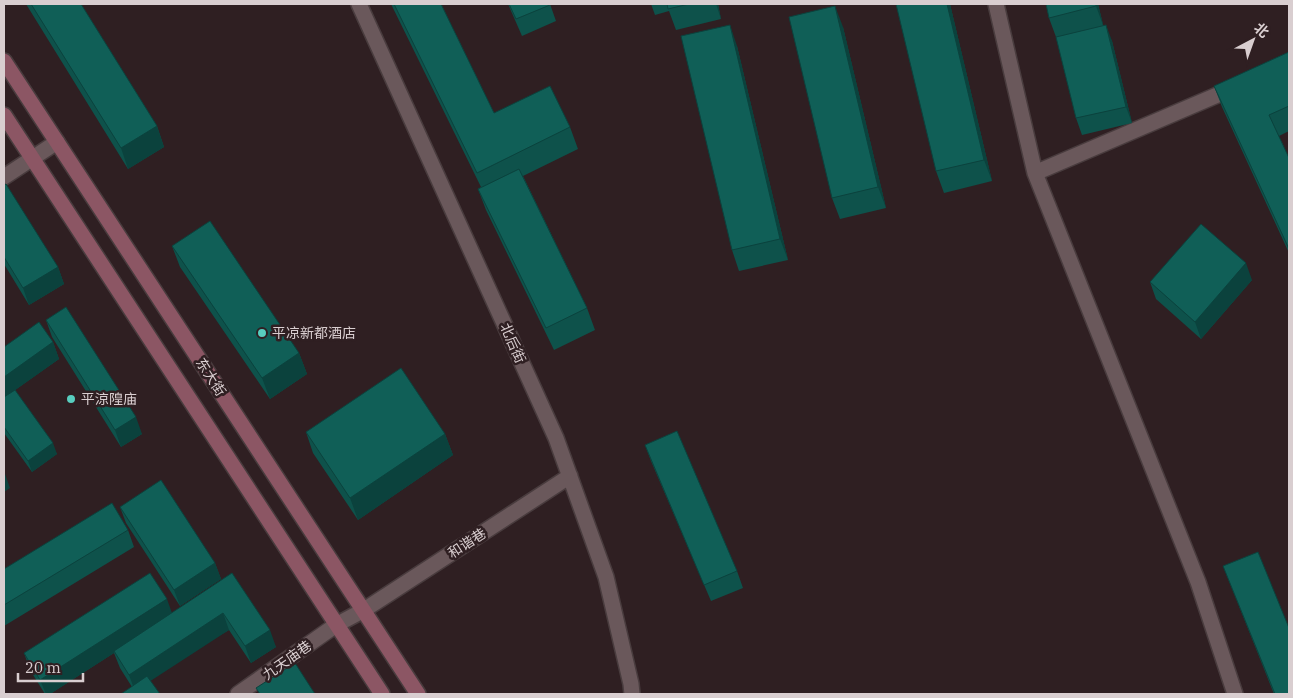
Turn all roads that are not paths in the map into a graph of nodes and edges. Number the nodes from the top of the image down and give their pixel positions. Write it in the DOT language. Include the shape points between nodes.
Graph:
graph roads {
  1 [pos="359,4"];
  2 [pos="996,4"];
  3 [pos="4,61"];
  4 [pos="1253,80"];
  5 [pos="4,115"];
  6 [pos="57,142"];
  7 [pos="31,158"];
  8 [pos="1036,173"];
  9 [pos="4,177"];
  10 [pos="570,476"];
  11 [pos="364,610"];
  12 [pos="336,625"];
  13 [pos="238,694"];
  14 [pos="382,694"];
  15 [pos="418,694"];
  16 [pos="632,694"];
  17 [pos="1235,694"];
  1 -- 10 [label="street, 北后街" via="552,429"];
  2 -- 8 [label="street"];
  3 -- 6 [label="main road, 东大街"];
  4 -- 8 [label="street"];
  5 -- 7 [label="main road"];
  6 -- 7 [label="street"];
  6 -- 11 [label="main road, 东大街"];
  7 -- 9 [label="street"];
  7 -- 12 [label="main road"];
  8 -- 17 [label="street" via="1198,582"];
  10 -- 11 [label="street, 和谐巷"];
  10 -- 16 [label="street, 北后街" via="606,577"];
  11 -- 12 [label="street, 和谐巷"];
  11 -- 15 [label="main road, 东大街"];
  12 -- 13 [label="street, 九天庙巷"];
  12 -- 14 [label="main road"];
}
